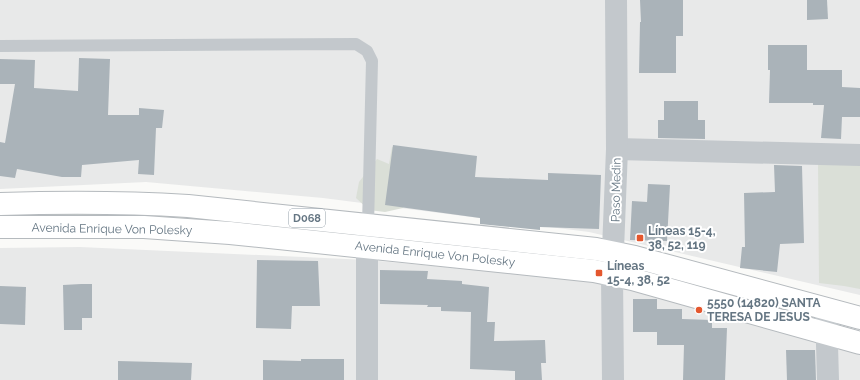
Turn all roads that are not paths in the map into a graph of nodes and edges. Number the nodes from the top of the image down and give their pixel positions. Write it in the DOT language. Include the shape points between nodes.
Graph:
graph roads {
  1 [pos="616,0"];
  2 [pos="0,46"];
  3 [pos="617,149"];
  4 [pos="860,155"];
  5 [pos="0,204"];
  6 [pos="233,210"];
  7 [pos="368,225"];
  8 [pos="0,227"];
  9 [pos="230,233"];
  10 [pos="367,247"];
  11 [pos="614,252"];
  12 [pos="612,275"];
  13 [pos="826,309"];
  14 [pos="860,318"];
  15 [pos="827,334"];
  16 [pos="860,343"];
  17 [pos="367,380"];
  18 [pos="613,380"];
  19 [pos="828,380"];
  1 -- 3 [label="street, Paso Medin"];
  2 -- 7 [label="lane" via="356,44 367,51 372,61"];
  3 -- 4 [label="street"];
  3 -- 11 [label="street, Paso Medin"];
  5 -- 6 [label="main road, Avenida Enrique Von Polesky / D068" via="143,203"];
  6 -- 7 [label="main road, Avenida Enrique Von Polesky / D068"];
  6 -- 9 [label="main road"];
  7 -- 10 [label="street"];
  7 -- 11 [label="main road, Avenida Enrique Von Polesky / D068"];
  8 -- 9 [label="main road, Avenida Enrique Von Polesky / D068" via="144,227"];
  9 -- 10 [label="main road, Avenida Enrique Von Polesky / D068"];
  10 -- 12 [label="main road, Avenida Enrique Von Polesky / D068"];
  10 -- 17 [label="street"];
  11 -- 12 [label="street, Paso Medin"];
  11 -- 13 [label="main road, Avenida Enrique Von Polesky / D068"];
  12 -- 15 [label="main road, Avenida Enrique Von Polesky / D068"];
  12 -- 18 [label="street, Paso Medin"];
  13 -- 14 [label="main road, Avenida Enrique Von Polesky / D068"];
  13 -- 15 [label="street"];
  15 -- 16 [label="main road, Avenida Enrique Von Polesky / D068"];
  15 -- 19 [label="street"];
}
